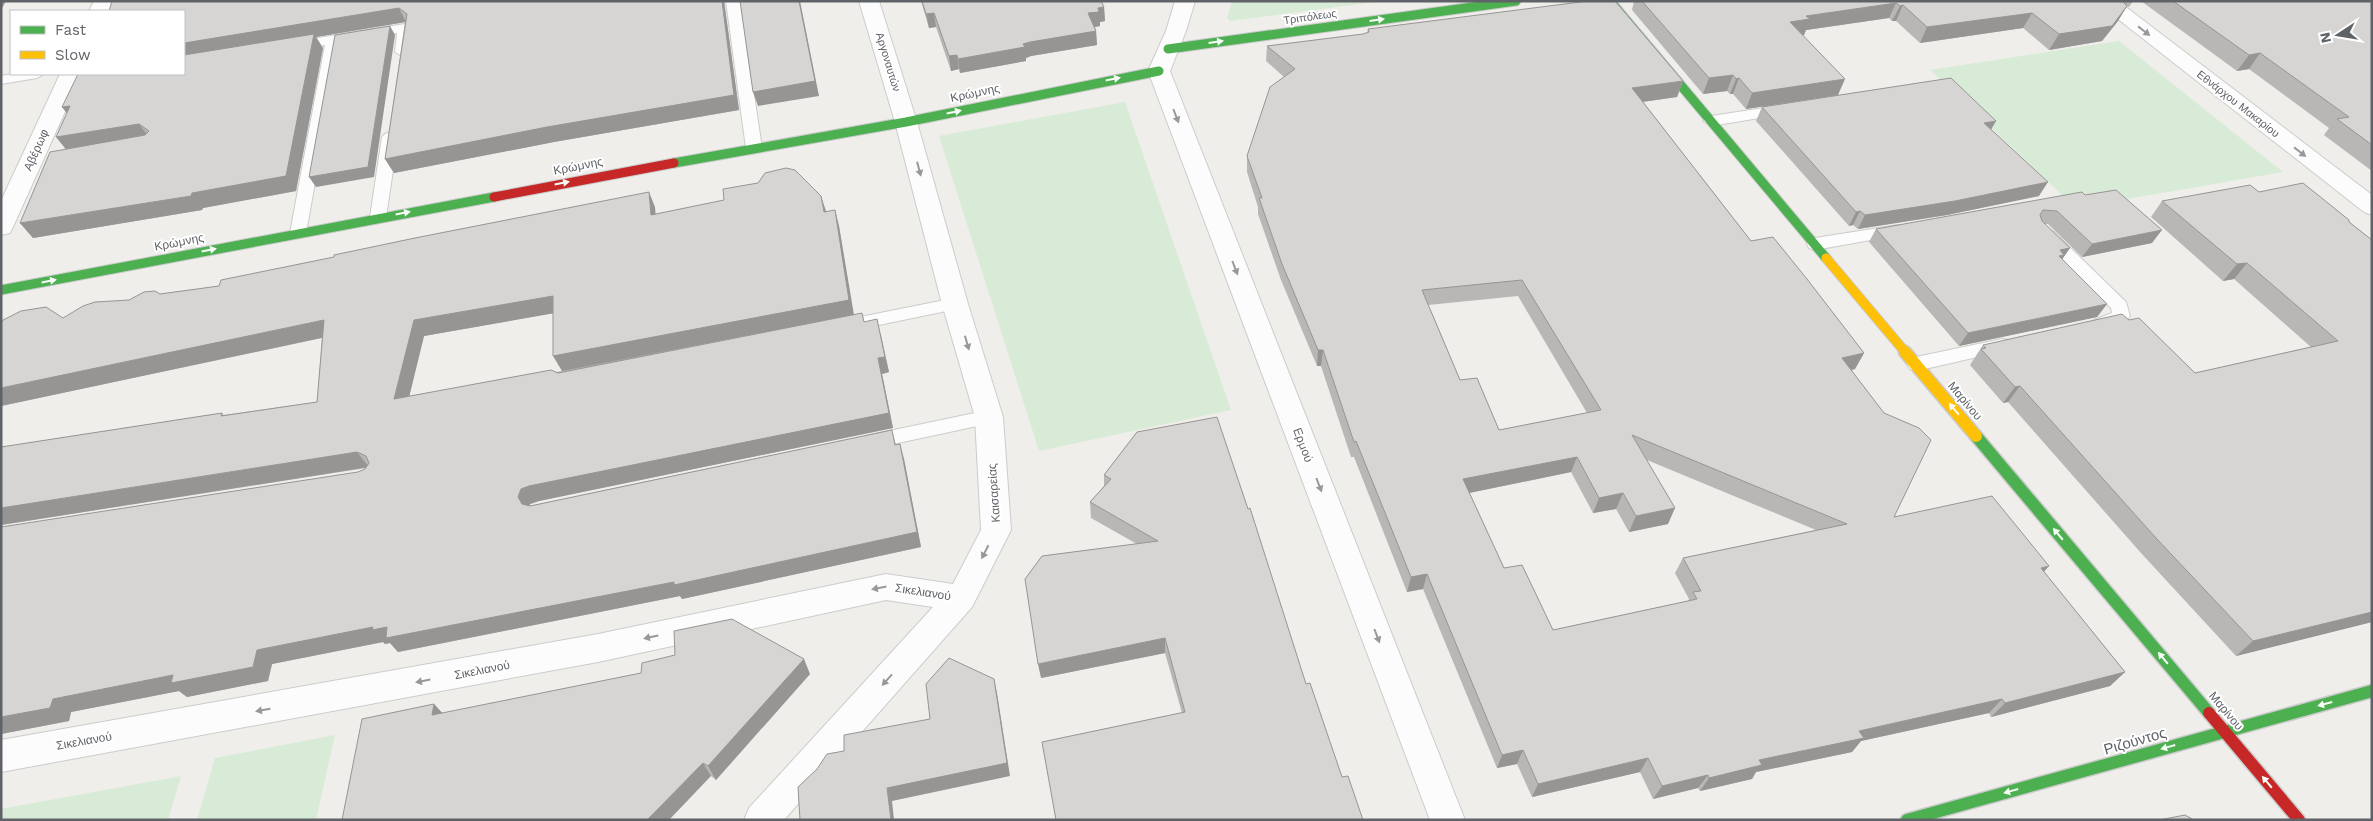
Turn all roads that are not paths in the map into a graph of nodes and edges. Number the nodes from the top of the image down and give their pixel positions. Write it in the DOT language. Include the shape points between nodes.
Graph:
graph roads {
  1 [pos="733,1"];
  2 [pos="869,1"];
  3 [pos="1185,1"];
  4 [pos="1516,1"];
  5 [pos="1610,1"];
  6 [pos="2105,1"];
  7 [pos="333,40"];
  8 [pos="277,49"];
  9 [pos="1164,60"];
  10 [pos="400,66"];
  11 [pos="32,75"];
  12 [pos="1,80"];
  13 [pos="73,80"];
  14 [pos="1797,108"];
  15 [pos="1711,121"];
  16 [pos="906,122"];
  17 [pos="392,123"];
  18 [pos="754,148"];
  19 [pos="2372,207"];
  20 [pos="378,218"];
  21 [pos="1,226"];
  22 [pos="1910,228"];
  23 [pos="2041,229"];
  24 [pos="298,233"];
  25 [pos="1815,244"];
  26 [pos="1,290"];
  27 [pos="955,304"];
  28 [pos="2080,329"];
  29 [pos="819,331"];
  30 [pos="2022,341"];
  31 [pos="1916,364"];
  32 [pos="988,417"];
  33 [pos="852,446"];
  34 [pos="961,598"];
  35 [pos="2372,691"];
  36 [pos="2225,731"];
  37 [pos="1,756"];
  38 [pos="761,820"];
  39 [pos="1448,820"];
  40 [pos="1907,820"];
  41 [pos="2299,820"];
  1 -- 18 [label="lane"];
  2 -- 16 [label="street, Αργοναυτών"];
  3 -- 9 [label="street"];
  9 -- 4 [label="street, Τριπόλεως, one-way"];
  5 -- 15 [label="street, Μαρίνου"];
  6 -- 19 [label="street, Εθνάρχου Μακαρίου, one-way"];
  7 -- 8 [label="lane"];
  7 -- 10 [label="lane" via="405,28"];
  7 -- 24 [label="lane"];
  16 -- 9 [label="street, Κρώμνης, one-way"];
  9 -- 39 [label="street, Ερμού, one-way"];
  11 -- 12 [label="lane"];
  13 -- 21 [label="street, Αβέρωφ" via="39,163"];
  14 -- 15 [label="lane"];
  15 -- 25 [label="street, Μαρίνου"];
  16 -- 18 [label="street, Κρώμνης"];
  16 -- 27 [label="street, Καισαρείας, one-way"];
  17 -- 20 [label="lane"];
  20 -- 18 [label="street, Κρώμνης, one-way"];
  20 -- 24 [label="street, Κρώμνης"];
  22 -- 25 [label="lane"];
  23 -- 28 [label="lane" via="2120,306 2121,316"];
  26 -- 24 [label="street, Κρώμνης, one-way"];
  25 -- 31 [label="street, Μαρίνου"];
  27 -- 29 [label="lane"];
  27 -- 32 [label="street, Καισαρείας, one-way"];
  30 -- 31 [label="lane"];
  36 -- 31 [label="street, Μαρίνου, one-way"];
  32 -- 33 [label="lane"];
  32 -- 34 [label="street, Καισαρείας, one-way" via="996,530"];
  34 -- 37 [label="street, Σικελιανού, one-way" via="886,586 598,648"];
  34 -- 38 [label="street, Καισαρείας, one-way"];
  35 -- 36 [label="street, Ριζούντος, one-way"];
  36 -- 40 [label="street, Ριζούντος, one-way"];
  41 -- 36 [label="street, Μαρίνου, one-way"];
}
